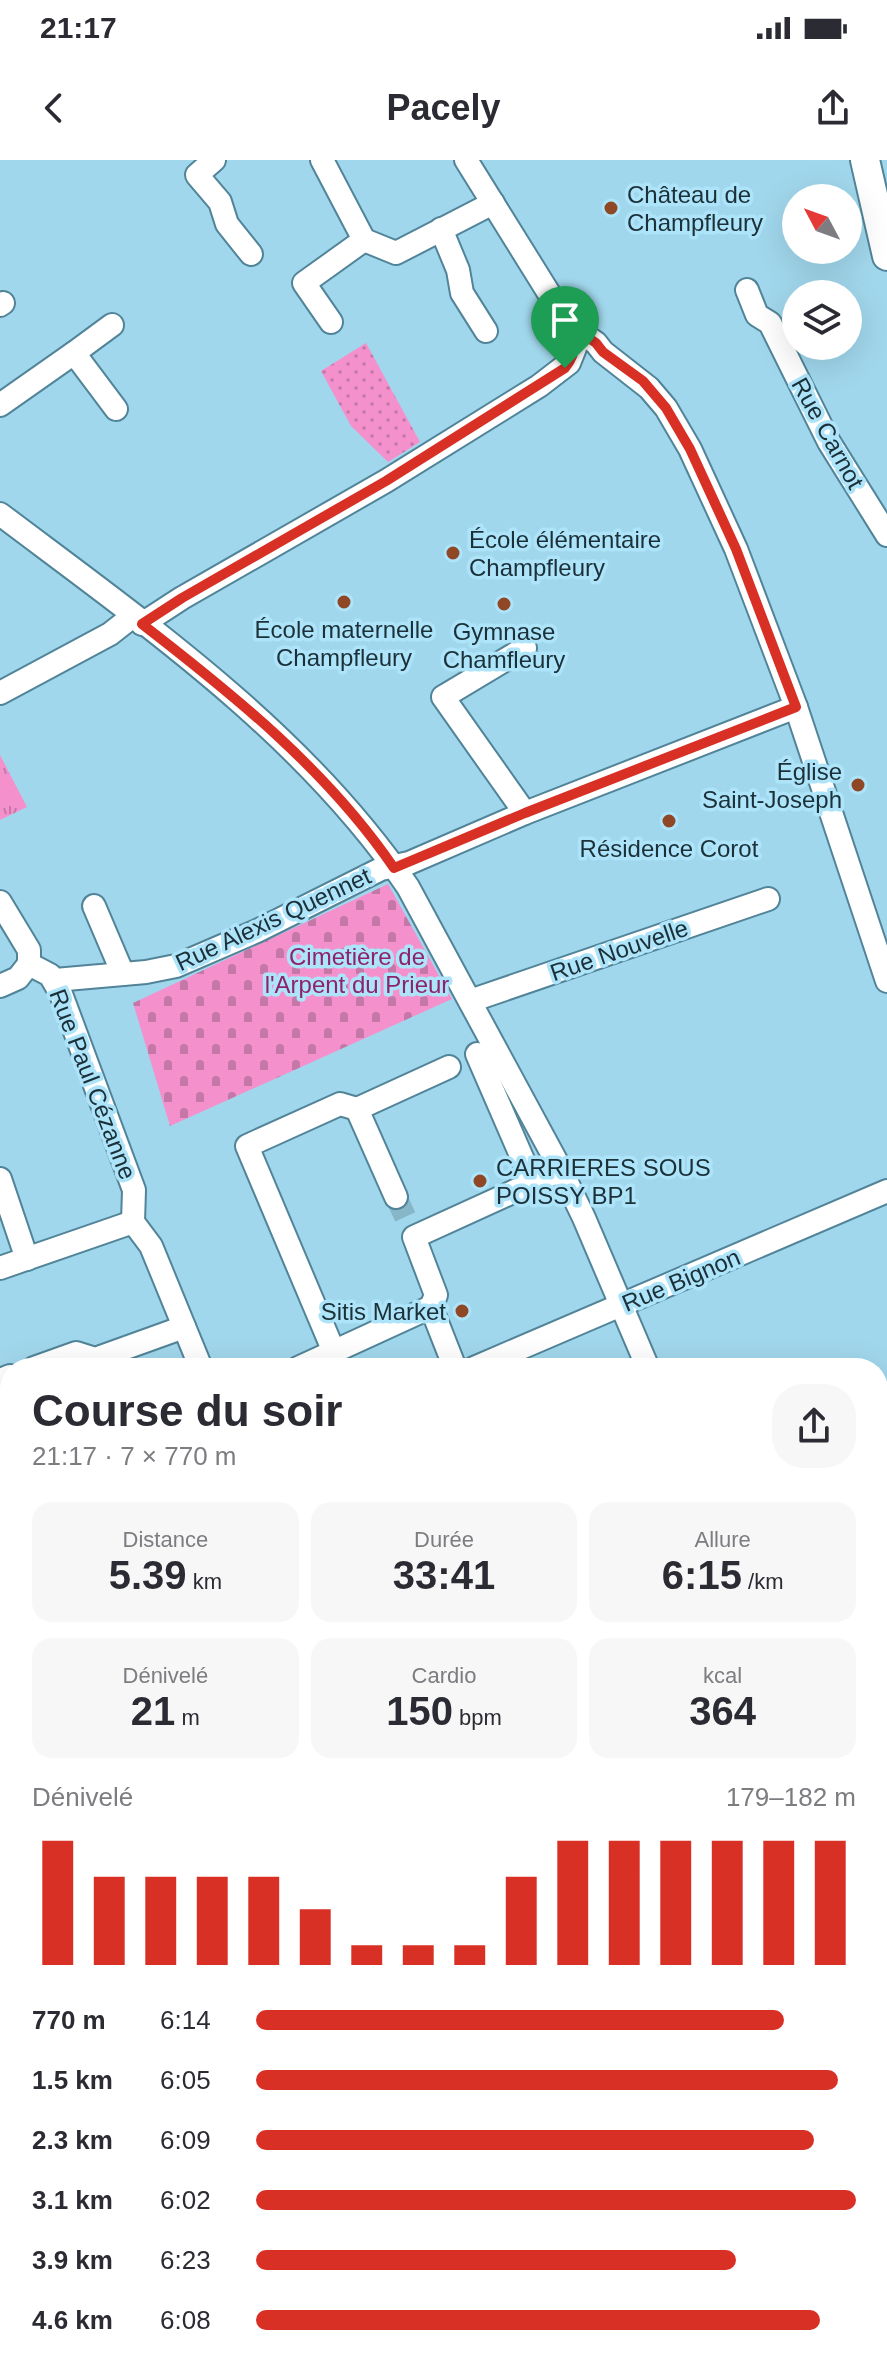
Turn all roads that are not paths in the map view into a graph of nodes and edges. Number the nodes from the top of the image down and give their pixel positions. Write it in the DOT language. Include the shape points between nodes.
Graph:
graph roads {
  1 [pos="214,160"];
  2 [pos="322,160"];
  3 [pos="466,160"];
  4 [pos="865,160"];
  5 [pos="874,160"];
  6 [pos="493,203"];
  7 [pos="887,214"];
  8 [pos="441,229"];
  9 [pos="364,240"];
  10 [pos="251,254"];
  11 [pos="887,256"];
  12 [pos="747,290"];
  13 [pos="331,322"];
  14 [pos="112,325"];
  15 [pos="570,325"];
  16 [pos="486,331"];
  17 [pos="603,352"];
  18 [pos="74,353"];
  19 [pos="565,368"];
  20 [pos="0,405"];
  21 [pos="116,409"];
  22 [pos="880,510"];
  23 [pos="0,514"];
  24 [pos="887,535"];
  25 [pos="138,620"];
  26 [pos="525,648"];
  27 [pos="0,693"];
  28 [pos="796,707"];
  29 [pos="525,813"];
  30 [pos="394,868"];
  31 [pos="768,899"];
  32 [pos="0,902"];
  33 [pos="94,906"];
  34 [pos="29,964"];
  35 [pos="123,974"];
  36 [pos="55,980"];
  37 [pos="887,981"];
  38 [pos="0,986"];
  39 [pos="470,1001"];
  40 [pos="472,1056"];
  41 [pos="357,1109"];
  42 [pos="561,1170"];
  43 [pos="0,1179"];
  44 [pos="533,1183"];
  45 [pos="887,1191"];
  46 [pos="396,1197"];
  47 [pos="133,1222"];
  48 [pos="27,1259"];
  49 [pos="0,1268"];
  50 [pos="622,1305"];
  51 [pos="431,1307"];
  52 [pos="184,1327"];
  53 [pos="334,1352"];
  54 [pos="62,1358"];
  55 [pos="92,1358"];
  56 [pos="98,1358"];
  57 [pos="197,1358"];
  58 [pos="320,1358"];
  59 [pos="451,1358"];
  60 [pos="497,1358"];
  61 [pos="644,1358"];
  1 -- 10 [label="street" via="197,175"];
  2 -- 9 [label="street"];
  3 -- 6 [label="street"];
  4 -- 11 [label="main road"];
  5 -- 7 [label="main road"];
  6 -- 8 [label="street"];
  6 -- 15 [label="street"];
  8 -- 9 [label="street" via="396,253"];
  8 -- 16 [label="street" via="462,293"];
  9 -- 13 [label="street" via="304,283"];
  12 -- 22 [label="street, Rue Carnot" via="757,315 770,323 829,442"];
  14 -- 18 [label="street"];
  15 -- 17 [label="street"];
  15 -- 19 [label="street" via="575,348"];
  17 -- 19 [label="street" via="590,352"];
  17 -- 28 [label="street" via="649,388 690,449 736,549"];
  18 -- 20 [label="street"];
  18 -- 21 [label="street"];
  19 -- 25 [label="street" via="399,473"];
  22 -- 24 [label="street, Rue Carnot"];
  23 -- 25 [label="street"];
  25 -- 27 [label="street"];
  25 -- 30 [label="street" via="302,758"];
  26 -- 29 [label="street" via="443,697"];
  28 -- 29 [label="street, Rue Alexis Quennet"];
  28 -- 37 [label="street"];
  29 -- 30 [label="street, Rue Alexis Quennet"];
  30 -- 35 [label="street, Rue Alexis Quennet" via="381,869 176,966"];
  30 -- 39 [label="street"];
  31 -- 39 [label="street, Rue Nouvelle"];
  32 -- 34 [label="street, Rue Paul Cézanne" via="29,950"];
  33 -- 35 [label="street"];
  34 -- 36 [label="street, Rue Paul Cézanne"];
  34 -- 38 [label="street" via="18,978"];
  35 -- 36 [label="street, Rue Alexis Quennet"];
  36 -- 47 [label="street, Rue Paul Cézanne" via="134,1190"];
  39 -- 40 [label="street"];
  40 -- 41 [label="street"];
  40 -- 42 [label="street"];
  40 -- 44 [label="street"];
  41 -- 46 [label="street"];
  41 -- 53 [label="street" via="340,1104 247,1146"];
  42 -- 44 [label="street"];
  42 -- 50 [label="street"];
  43 -- 48 [label="street"];
  44 -- 51 [label="street" via="411,1231 436,1295"];
  45 -- 50 [label="street, Rue Bignon"];
  47 -- 48 [label="street"];
  47 -- 52 [label="street" via="151,1246"];
  48 -- 49 [label="street"];
  50 -- 60 [label="street, Rue Bignon"];
  50 -- 61 [label="street"];
  51 -- 53 [label="street"];
  51 -- 59 [label="street"];
  52 -- 56 [label="street"];
  52 -- 57 [label="street"];
  53 -- 58 [label="street"];
  54 -- 55 [label="street" via="76,1353"];
}
